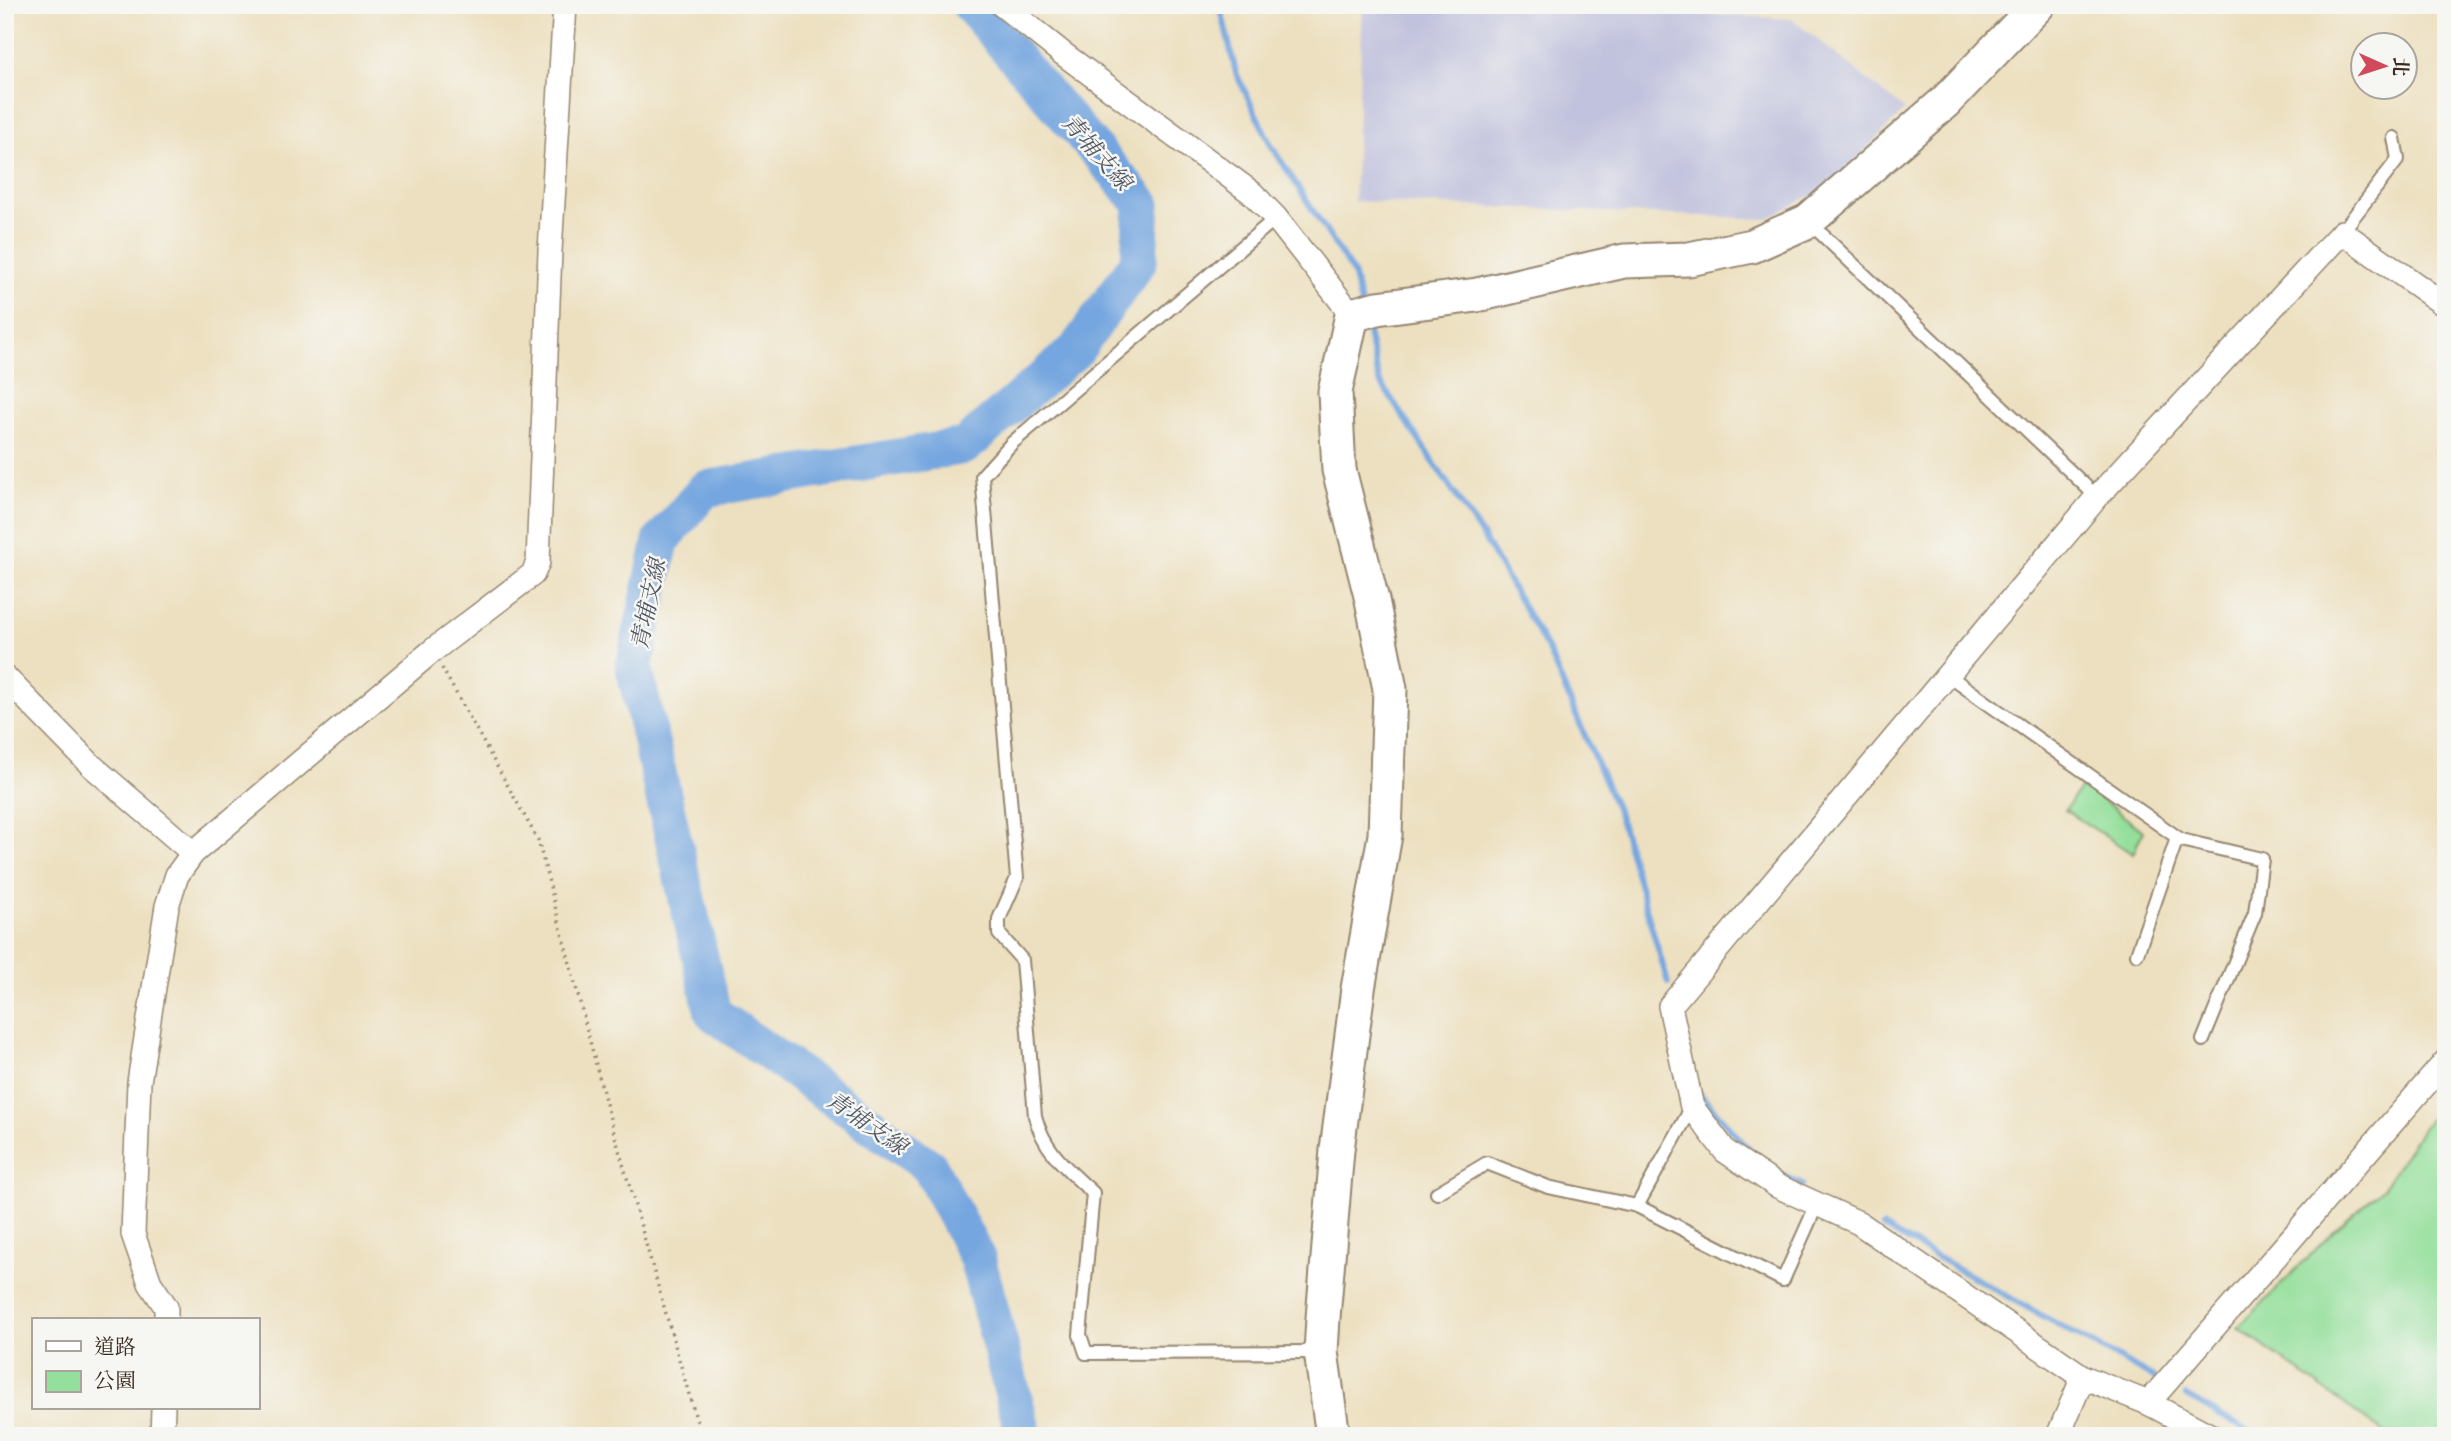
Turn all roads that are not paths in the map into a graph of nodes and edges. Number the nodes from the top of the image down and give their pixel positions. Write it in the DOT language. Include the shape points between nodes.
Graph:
graph roads {
  1 [pos="565,5"];
  2 [pos="1002,5"];
  3 [pos="2038,5"];
  4 [pos="2394,138"];
  5 [pos="1276,218"];
  6 [pos="1808,221"];
  7 [pos="2342,232"];
  8 [pos="2446,306"];
  9 [pos="1365,312"];
  10 [pos="2097,497"];
  11 [pos="1949,676"];
  12 [pos="5,677"];
  13 [pos="2177,838"];
  14 [pos="193,853"];
  15 [pos="2137,954"];
  16 [pos="2203,1040"];
  17 [pos="2446,1061"];
  18 [pos="1692,1107"];
  19 [pos="1437,1193"];
  20 [pos="1817,1204"];
  21 [pos="1637,1206"];
  22 [pos="166,1318"];
  23 [pos="1321,1352"];
  24 [pos="2082,1377"];
  25 [pos="2148,1403"];
  26 [pos="163,1410"];
  27 [pos="162,1436"];
  28 [pos="1333,1436"];
  29 [pos="2058,1436"];
  30 [pos="2211,1436"];
  1 -- 14 [label="street" via="538,562 533,574 432,651"];
  2 -- 5 [label="street" via="1252,193"];
  3 -- 6 [label="street" via="1945,102"];
  4 -- 7 [label="lane" via="2398,159"];
  5 -- 9 [label="street"];
  5 -- 23 [label="lane" via="1012,443 982,477 1017,878 999,919 999,934 1022,960 1040,1135 1051,1153 1093,1193 1080,1335 1086,1353"];
  6 -- 9 [label="street" via="1752,246 1689,259 1624,261 1478,295"];
  6 -- 10 [label="lane"];
  7 -- 8 [label="street"];
  7 -- 10 [label="street"];
  9 -- 23 [label="street" via="1335,392 1339,470 1390,689 1385,835 1337,1150"];
  10 -- 11 [label="street"];
  11 -- 13 [label="lane"];
  11 -- 18 [label="street" via="1670,1006"];
  12 -- 14 [label="street" via="92,766"];
  13 -- 15 [label="lane"];
  13 -- 16 [label="lane" via="2262,859 2255,913"];
  14 -- 22 [label="street" via="177,875 167,906 139,1082 133,1234 150,1283 166,1307"];
  17 -- 25 [label="street"];
  18 -- 20 [label="street" via="1725,1151 1777,1186"];
  18 -- 21 [label="lane"];
  19 -- 21 [label="lane" via="1487,1163 1548,1188"];
  20 -- 21 [label="lane" via="1783,1280"];
  20 -- 24 [label="street" via="1859,1223"];
  23 -- 28 [label="street"];
  24 -- 25 [label="street"];
  24 -- 29 [label="street"];
  25 -- 30 [label="street"];
  26 -- 27 [label="street"];
}
